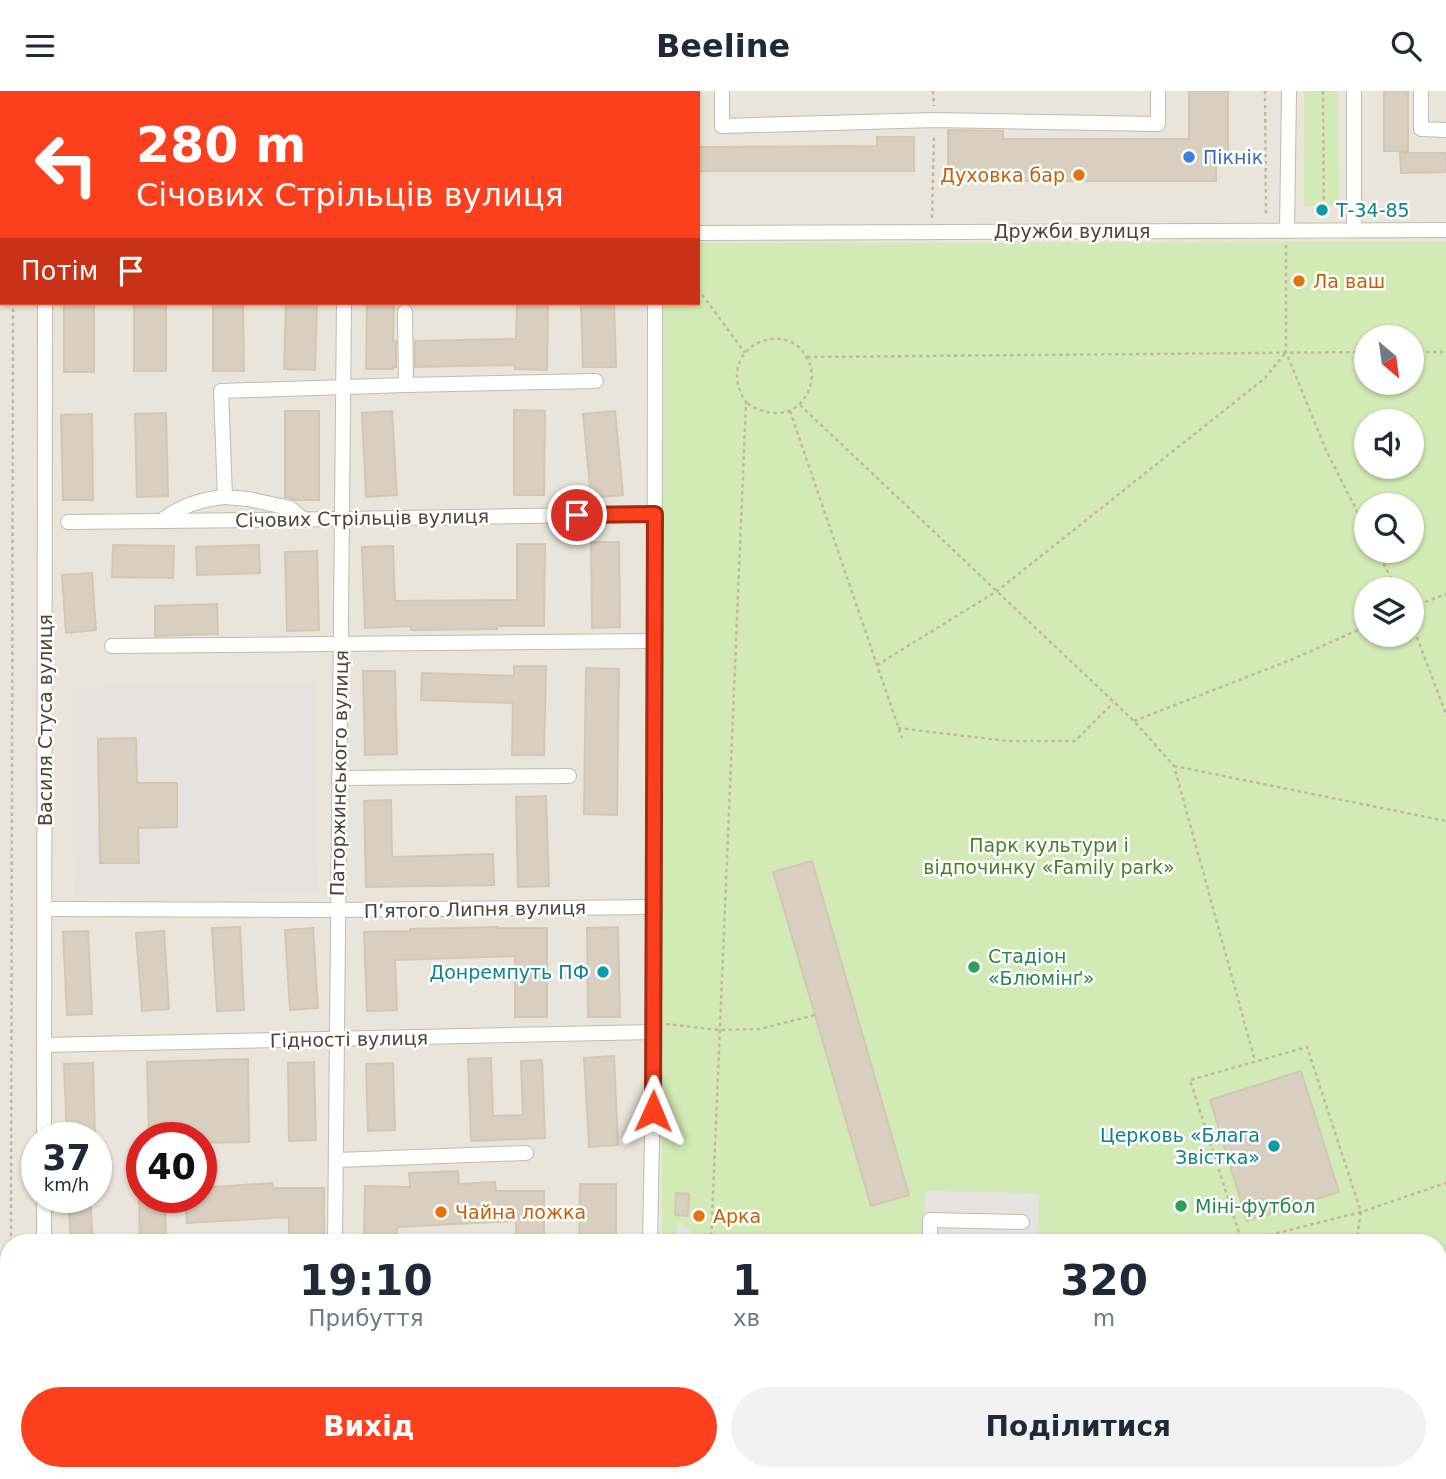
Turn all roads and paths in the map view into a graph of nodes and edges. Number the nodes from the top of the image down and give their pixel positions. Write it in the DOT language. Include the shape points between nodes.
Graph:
graph roads {
  1 [pos="722,91"];
  2 [pos="933,91"];
  3 [pos="1158,91"];
  4 [pos="1265,91"];
  5 [pos="1289,91"];
  6 [pos="1323,91"];
  7 [pos="1354,91"];
  8 [pos="1421,91"];
  9 [pos="935,120"];
  10 [pos="1446,130"];
  11 [pos="1324,230"];
  12 [pos="1354,230"];
  13 [pos="1446,230"];
  14 [pos="1266,231"];
  15 [pos="1287,231"];
  16 [pos="931,232"];
  17 [pos="700,233"];
  18 [pos="700,292"];
  19 [pos="13,305"];
  20 [pos="45,305"];
  21 [pos="344,305"];
  22 [pos="656,305"];
  23 [pos="405,312"];
  24 [pos="1286,352"];
  25 [pos="1354,352"];
  26 [pos="1424,352"];
  27 [pos="1446,352"];
  28 [pos="745,353"];
  29 [pos="807,356"];
  30 [pos="596,381"];
  31 [pos="406,385"];
  32 [pos="343,387"];
  33 [pos="746,402"];
  34 [pos="800,404"];
  35 [pos="790,411"];
  36 [pos="225,497"];
  37 [pos="1354,505"];
  38 [pos="655,514"];
  39 [pos="342,519"];
  40 [pos="304,520"];
  41 [pos="161,521"];
  42 [pos="68,522"];
  43 [pos="997,591"];
  44 [pos="1446,594"];
  45 [pos="1424,602"];
  46 [pos="1354,632"];
  47 [pos="655,641"];
  48 [pos="341,644"];
  49 [pos="112,646"];
  50 [pos="1421,647"];
  51 [pos="877,665"];
  52 [pos="1114,702"];
  53 [pos="1446,714"];
  54 [pos="1135,721"];
  55 [pos="898,728"];
  56 [pos="902,738"];
  57 [pos="1174,766"];
  58 [pos="569,776"];
  59 [pos="339,778"];
  60 [pos="1446,821"];
  61 [pos="654,907"];
  62 [pos="44,909"];
  63 [pos="338,910"];
  64 [pos="815,1015"];
  65 [pos="654,1027"];
  66 [pos="720,1030"];
  67 [pos="337,1040"];
  68 [pos="44,1045"];
  69 [pos="1255,1061"];
  70 [pos="44,1122"];
  71 [pos="526,1153"];
  72 [pos="336,1160"];
  73 [pos="1446,1183"];
  74 [pos="1361,1212"];
  75 [pos="44,1213"];
  76 [pos="1022,1222"];
  77 [pos="12,1234"];
  78 [pos="44,1234"];
  79 [pos="335,1234"];
  80 [pos="650,1234"];
  81 [pos="711,1234"];
  82 [pos="930,1234"];
  83 [pos="1239,1234"];
  84 [pos="1274,1234"];
  85 [pos="1357,1234"];
  1 -- 9 [label="street" via="722,126"];
  2 -- 9 [label="path"];
  3 -- 9 [label="street" via="1158,124"];
  4 -- 14 [label="path"];
  5 -- 15 [label="street"];
  6 -- 11 [label="path"];
  7 -- 12 [label="street"];
  8 -- 10 [label="street" via="1421,129"];
  9 -- 16 [label="path"];
  11 -- 12 [label="street, Дружби вулиця"];
  11 -- 15 [label="street, Дружби вулиця"];
  12 -- 13 [label="street, Дружби вулиця"];
  14 -- 15 [label="street, Дружби вулиця"];
  14 -- 16 [label="street, Дружби вулиця"];
  15 -- 24 [label="path"];
  16 -- 17 [label="street, Дружби вулиця"];
  18 -- 28 [label="path"];
  19 -- 77 [label="path"];
  20 -- 62 [label="street, Василя Стуса вулиця"];
  21 -- 32 [label="street, Паторжинського вулиця"];
  22 -- 38 [label="street"];
  23 -- 31 [label="street"];
  24 -- 25 [label="path"];
  24 -- 29 [label="path"];
  24 -- 37 [label="path"];
  24 -- 43 [label="path" via="1265,378"];
  26 -- 27 [label="path"];
  28 -- 29 [label="path" via="774,338 798,347"];
  28 -- 33 [label="path" via="737,381"];
  29 -- 34 [label="path" via="812,382"];
  30 -- 31 [label="street"];
  31 -- 32 [label="street"];
  32 -- 36 [label="street" via="221,391"];
  32 -- 39 [label="street, Паторжинського вулиця"];
  33 -- 35 [label="path" via="766,413"];
  33 -- 66 [label="path"];
  34 -- 35 [label="path"];
  34 -- 43 [label="path"];
  35 -- 51 [label="path"];
  36 -- 40 [label="street" via="290,508"];
  36 -- 41 [label="street" via="179,508"];
  38 -- 39 [label="street, Січових Стрільців вулиця"];
  38 -- 47 [label="street"];
  39 -- 40 [label="street, Січових Стрільців вулиця"];
  39 -- 48 [label="street, Паторжинського вулиця"];
  40 -- 41 [label="street, Січових Стрільців вулиця"];
  41 -- 42 [label="street, Січових Стрільців вулиця"];
  43 -- 51 [label="path"];
  43 -- 52 [label="path"];
  44 -- 45 [label="path"];
  46 -- 54 [label="path"];
  47 -- 48 [label="street"];
  47 -- 61 [label="street"];
  48 -- 49 [label="street"];
  48 -- 59 [label="street, Паторжинського вулиця"];
  50 -- 53 [label="path"];
  51 -- 55 [label="path"];
  52 -- 54 [label="path"];
  52 -- 55 [label="path" via="1075,741 1007,741"];
  54 -- 57 [label="path"];
  55 -- 56 [label="path"];
  57 -- 60 [label="path"];
  57 -- 69 [label="path"];
  58 -- 59 [label="street"];
  59 -- 63 [label="street, Паторжинського вулиця"];
  61 -- 63 [label="street, П’ятого Липня вулиця"];
  61 -- 65 [label="street"];
  62 -- 63 [label="street, П’ятого Липня вулиця"];
  62 -- 68 [label="street, Василя Стуса вулиця"];
  63 -- 67 [label="street, Паторжинського вулиця"];
  64 -- 66 [label="path" via="760,1029"];
  65 -- 66 [label="path"];
  65 -- 67 [label="street, Гідності вулиця"];
  65 -- 80 [label="street"];
  66 -- 81 [label="path"];
  67 -- 68 [label="street, Гідності вулиця"];
  67 -- 72 [label="street, Паторжинського вулиця"];
  68 -- 70 [label="street, Василя Стуса вулиця"];
  69 -- 74 [label="path" via="1307,1047"];
  69 -- 83 [label="path" via="1190,1080"];
  71 -- 72 [label="street"];
  72 -- 79 [label="street, Паторжинського вулиця"];
  73 -- 74 [label="path"];
  74 -- 84 [label="path"];
  74 -- 85 [label="path"];
  75 -- 78 [label="street"];
  76 -- 82 [label="street" via="930,1220"];
}
